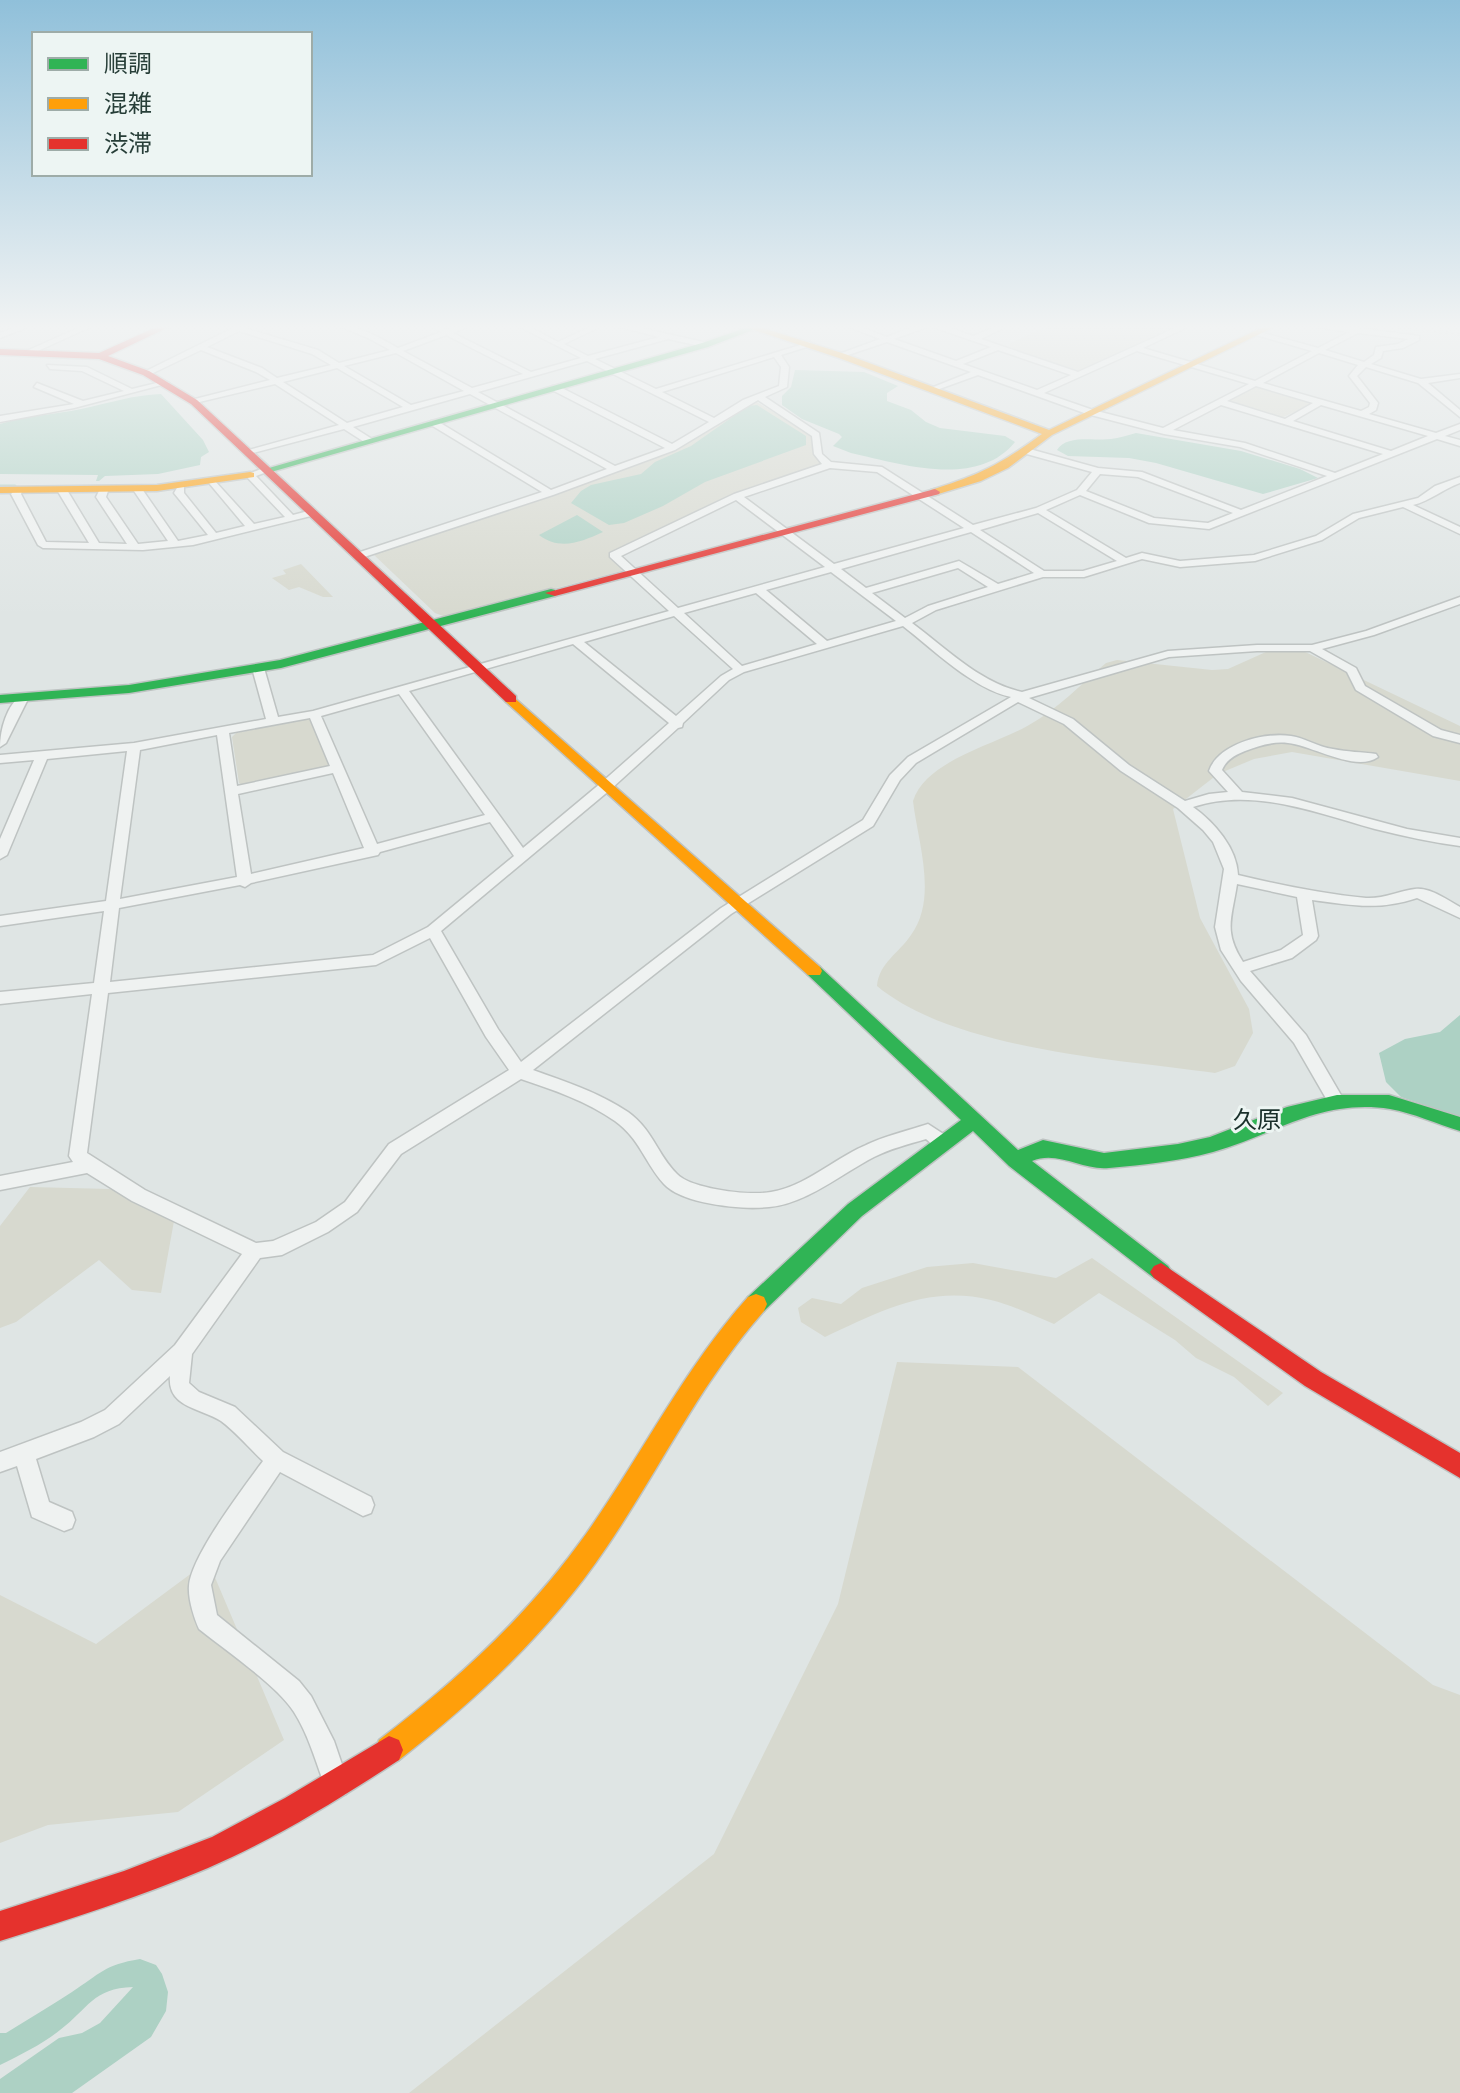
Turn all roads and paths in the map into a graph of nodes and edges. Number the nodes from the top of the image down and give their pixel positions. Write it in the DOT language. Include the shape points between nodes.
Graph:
graph roads {
  1 [pos="215,422"];
  2 [pos="339,422"];
  3 [pos="361,422"];
  4 [pos="439,422"];
  5 [pos="527,422"];
  6 [pos="621,422"];
  7 [pos="713,422"];
  8 [pos="796,422"];
  9 [pos="1019,422"];
  10 [pos="1071,422"];
  11 [pos="1128,422"];
  12 [pos="1182,422"];
  13 [pos="1286,422"];
  14 [pos="1389,422"];
  15 [pos="434,423"];
  16 [pos="346,426"];
  17 [pos="1460,427"];
  18 [pos="1164,431"];
  19 [pos="1049,433"];
  20 [pos="1438,436"];
  21 [pos="369,441"];
  22 [pos="1460,443"];
  23 [pos="672,448"];
  24 [pos="1026,451"];
  25 [pos="248,453"];
  26 [pos="1392,454"];
  27 [pos="829,465"];
  28 [pos="615,470"];
  29 [pos="1098,471"];
  30 [pos="258,473"];
  31 [pos="1335,476"];
  32 [pos="1460,480"];
  33 [pos="214,483"];
  34 [pos="181,488"];
  35 [pos="0,490"];
  36 [pos="20,490"];
  37 [pos="62,490"];
  38 [pos="103,491"];
  39 [pos="139,491"];
  40 [pos="1080,492"];
  41 [pos="550,493"];
  42 [pos="737,496"];
  43 [pos="922,496"];
  44 [pos="1404,504"];
  45 [pos="1039,510"];
  46 [pos="312,513"];
  47 [pos="1241,513"];
  48 [pos="291,518"];
  49 [pos="252,528"];
  50 [pos="975,530"];
  51 [pos="1460,531"];
  52 [pos="783,532"];
  53 [pos="214,537"];
  54 [pos="175,544"];
  55 [pos="95,545"];
  56 [pos="134,546"];
  57 [pos="358,556"];
  58 [pos="1126,562"];
  59 [pos="833,569"];
  60 [pos="634,572"];
  61 [pos="1042,574"];
  62 [pos="996,588"];
  63 [pos="759,590"];
  64 [pos="863,592"];
  65 [pos="1460,600"];
  66 [pos="679,612"];
  67 [pos="905,622"];
  68 [pos="433,626"];
  69 [pos="576,641"];
  70 [pos="825,645"];
  71 [pos="1312,648"];
  72 [pos="258,668"];
  73 [pos="479,669"];
  74 [pos="740,670"];
  75 [pos="403,691"];
  76 [pos="1023,696"];
  77 [pos="0,699"];
  78 [pos="22,699"];
  79 [pos="314,714"];
  80 [pos="273,722"];
  81 [pos="678,724"];
  82 [pos="223,733"];
  83 [pos="1460,739"];
  84 [pos="0,743"];
  85 [pos="134,747"];
  86 [pos="41,757"];
  87 [pos="1372,757"];
  88 [pos="0,759"];
  89 [pos="337,768"];
  90 [pos="606,786"];
  91 [pos="234,791"];
  92 [pos="1239,796"];
  93 [pos="1186,805"];
  94 [pos="491,817"];
  95 [pos="1460,842"];
  96 [pos="373,852"];
  97 [pos="0,855"];
  98 [pos="522,857"];
  99 [pos="1233,879"];
  100 [pos="245,882"];
  101 [pos="1303,894"];
  102 [pos="741,903"];
  103 [pos="112,907"];
  104 [pos="1460,913"];
  105 [pos="0,921"];
  106 [pos="433,930"];
  107 [pos="1241,968"];
  108 [pos="99,986"];
  109 [pos="0,998"];
  110 [pos="519,1072"];
  111 [pos="1337,1102"];
  112 [pos="974,1120"];
  113 [pos="1460,1124"];
  114 [pos="942,1142"];
  115 [pos="1016,1160"];
  116 [pos="88,1166"];
  117 [pos="0,1183"];
  118 [pos="255,1251"];
  119 [pos="182,1351"];
  120 [pos="7,1455"];
  121 [pos="276,1459"];
  122 [pos="1460,1466"];
  123 [pos="363,1505"];
  124 [pos="64,1520"];
  125 [pos="337,1785"];
  126 [pos="0,1926"];
  1 -- 25 [label="street"];
  2 -- 16 [label="street"];
  3 -- 16 [label="street"];
  4 -- 15 [label="street"];
  5 -- 28 [label="street"];
  6 -- 23 [label="street"];
  7 -- 23 [label="street"];
  8 -- 27 [label="street" via="816,435 815,449"];
  9 -- 19 [label="street"];
  10 -- 19 [label="street"];
  11 -- 18 [label="street"];
  12 -- 18 [label="street"];
  13 -- 26 [label="street"];
  14 -- 20 [label="street"];
  15 -- 21 [label="street"];
  15 -- 41 [label="street"];
  16 -- 21 [label="street"];
  16 -- 25 [label="street"];
  17 -- 20 [label="street"];
  18 -- 31 [label="street" via="1242,445"];
  19 -- 24 [label="street"];
  20 -- 22 [label="street"];
  20 -- 26 [label="street"];
  21 -- 30 [label="street"];
  23 -- 28 [label="street"];
  24 -- 29 [label="street"];
  24 -- 43 [label="street" via="977,479"];
  25 -- 30 [label="street"];
  26 -- 31 [label="street"];
  27 -- 42 [label="street"];
  27 -- 43 [label="street" via="879,469"];
  28 -- 41 [label="street"];
  29 -- 40 [label="street"];
  29 -- 47 [label="street" via="1139,474"];
  30 -- 33 [label="street"];
  30 -- 46 [label="street"];
  30 -- 48 [label="street"];
  31 -- 47 [label="street"];
  32 -- 44 [label="street"];
  33 -- 34 [label="street"];
  33 -- 49 [label="street"];
  34 -- 39 [label="street"];
  34 -- 53 [label="street" via="179,493"];
  35 -- 36 [label="street"];
  36 -- 37 [label="street"];
  36 -- 55 [label="street" via="16,494 43,545"];
  37 -- 38 [label="street"];
  37 -- 55 [label="street"];
  38 -- 39 [label="street"];
  38 -- 56 [label="street" via="101,497"];
  39 -- 54 [label="street"];
  40 -- 45 [label="street"];
  40 -- 47 [label="street" via="1152,521 1209,526"];
  41 -- 57 [label="street"];
  42 -- 52 [label="street"];
  42 -- 60 [label="street" via="614,555"];
  43 -- 50 [label="street"];
  43 -- 52 [label="street"];
  44 -- 51 [label="street"];
  44 -- 58 [label="street" via="1356,516 1319,538 1255,558 1180,564 1142,556"];
  45 -- 50 [label="street"];
  45 -- 58 [label="street"];
  46 -- 48 [label="street"];
  46 -- 57 [label="street"];
  48 -- 49 [label="street"];
  49 -- 53 [label="street"];
  50 -- 59 [label="street"];
  50 -- 61 [label="street"];
  52 -- 59 [label="street"];
  52 -- 60 [label="street"];
  53 -- 54 [label="street"];
  54 -- 56 [label="street"];
  55 -- 56 [label="street"];
  57 -- 68 [label="street"];
  58 -- 61 [label="street" via="1084,574"];
  59 -- 63 [label="street"];
  59 -- 64 [label="street"];
  60 -- 66 [label="street"];
  60 -- 68 [label="street"];
  61 -- 62 [label="street"];
  62 -- 64 [label="street" via="959,564"];
  62 -- 67 [label="street"];
  63 -- 66 [label="street"];
  63 -- 70 [label="street"];
  64 -- 67 [label="street"];
  65 -- 71 [label="street"];
  66 -- 69 [label="street"];
  66 -- 74 [label="street"];
  67 -- 70 [label="street"];
  67 -- 76 [label="street" via="984,682"];
  68 -- 72 [label="street"];
  68 -- 73 [label="street"];
  69 -- 73 [label="street"];
  69 -- 81 [label="street"];
  70 -- 74 [label="street"];
  71 -- 76 [label="street" via="1168,654"];
  71 -- 83 [label="street" via="1352,670 1360,688 1437,733"];
  72 -- 78 [label="street" via="129,689"];
  72 -- 80 [label="street"];
  73 -- 75 [label="street"];
  73 -- 90 [label="street"];
  74 -- 81 [label="street"];
  75 -- 79 [label="street"];
  75 -- 94 [label="street"];
  76 -- 93 [label="street" via="1024,702 1073,721 1123,767"];
  76 -- 102 [label="street" via="912,760 868,823"];
  77 -- 78 [label="street"];
  78 -- 84 [label="street"];
  79 -- 80 [label="street"];
  79 -- 89 [label="street"];
  80 -- 82 [label="street"];
  81 -- 90 [label="street"];
  82 -- 85 [label="street"];
  82 -- 91 [label="street"];
  85 -- 86 [label="street"];
  85 -- 103 [label="street"];
  86 -- 88 [label="street"];
  86 -- 97 [label="street"];
  87 -- 92 [label="street" via="1329,753 1286,739 1244,747 1215,765"];
  89 -- 91 [label="street"];
  89 -- 96 [label="street"];
  90 -- 98 [label="street"];
  90 -- 102 [label="street"];
  91 -- 100 [label="street"];
  92 -- 93 [label="street"];
  92 -- 95 [label="street" via="1283,801"];
  93 -- 99 [label="street" via="1227,858"];
  94 -- 96 [label="street"];
  94 -- 98 [label="street"];
  96 -- 100 [label="street"];
  98 -- 106 [label="street"];
  99 -- 101 [label="street"];
  99 -- 107 [label="street" via="1223,935"];
  100 -- 103 [label="street"];
  101 -- 104 [label="street" via="1370,903 1416,893"];
  101 -- 107 [label="street" via="1311,936 1296,951"];
  102 -- 110 [label="street"];
  102 -- 112 [label="street"];
  103 -- 105 [label="street"];
  103 -- 108 [label="street"];
  106 -- 108 [label="street" via="376,960"];
  106 -- 110 [label="street"];
  107 -- 111 [label="street" via="1302,1041"];
  108 -- 109 [label="street"];
  108 -- 116 [label="street" via="78,1156"];
  110 -- 114 [label="street" via="584,1094 622,1117 641,1133 669,1178 681,1188 714,1197 770,1200 871,1150 928,1131"];
  110 -- 118 [label="street" via="395,1149 351,1207 322,1227 275,1249"];
  111 -- 113 [label="street" via="1389,1102"];
  111 -- 115 [label="street" via="1178,1152 1104,1161 1043,1148"];
  112 -- 114 [label="street"];
  112 -- 115 [label="street"];
  114 -- 125 [label="street" via="792,1264 726,1339 685,1392 598,1538 529,1627 457,1699"];
  115 -- 122 [label="street" via="1142,1258 1313,1379"];
  116 -- 117 [label="street"];
  116 -- 118 [label="street"];
  118 -- 119 [label="street"];
  119 -- 120 [label="street" via="112,1417"];
  119 -- 121 [label="street" via="179,1386 192,1399 228,1414"];
  120 -- 124 [label="street" via="40,1509"];
  121 -- 123 [label="street"];
  121 -- 125 [label="street" via="212,1554 200,1585 207,1621 303,1704"];
  125 -- 126 [label="street" via="226,1845 121,1887"];
}
